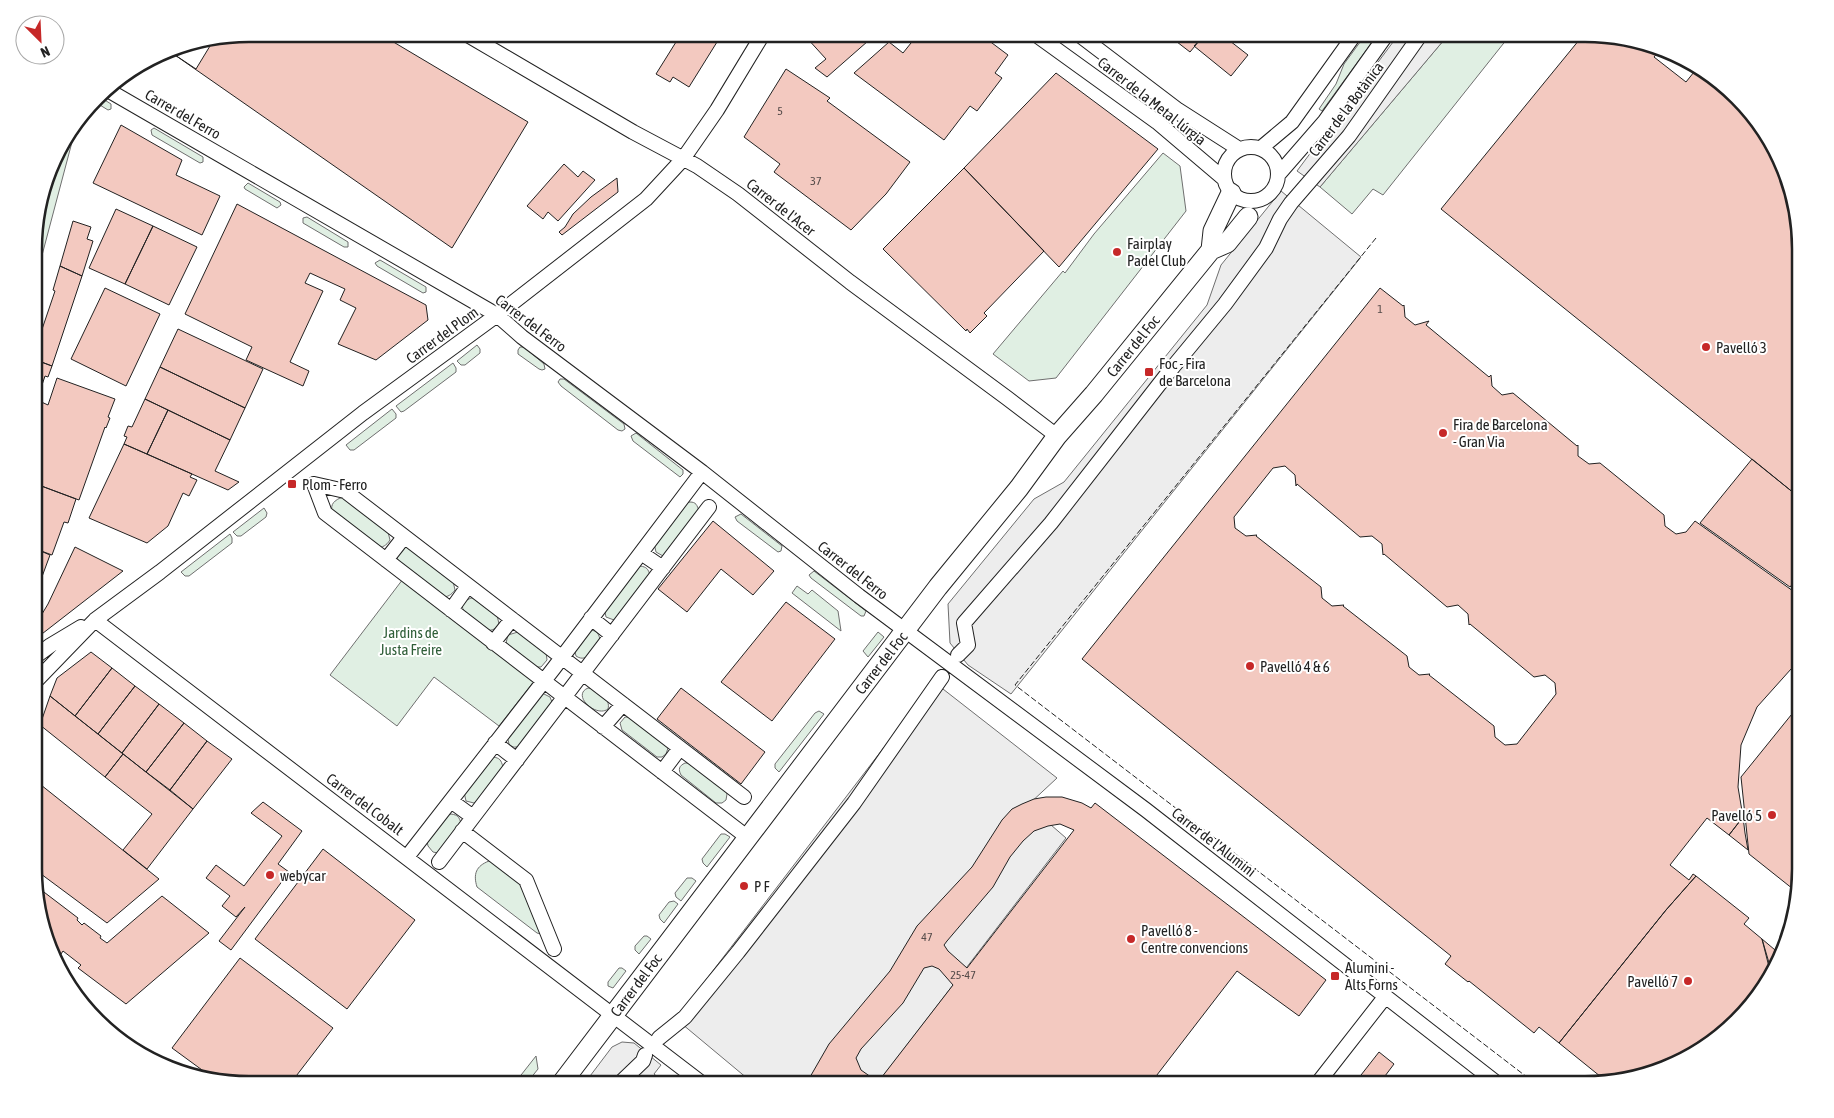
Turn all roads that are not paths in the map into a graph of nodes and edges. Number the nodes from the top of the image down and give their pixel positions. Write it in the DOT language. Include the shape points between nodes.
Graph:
graph roads {
  1 [pos="480,42"];
  2 [pos="758,42"];
  3 [pos="1046,42"];
  4 [pos="1089,42"];
  5 [pos="1349,42"];
  6 [pos="1381,42"];
  7 [pos="1415,42"];
  8 [pos="114,93"];
  9 [pos="1261,148"];
  10 [pos="1239,149"];
  11 [pos="683,159"];
  12 [pos="1278,175"];
  13 [pos="1227,185"];
  14 [pos="1259,200"];
  15 [pos="1248,217"];
  16 [pos="1211,250"];
  17 [pos="497,315"];
  18 [pos="1057,436"];
  19 [pos="702,472"];
  20 [pos="709,507"];
  21 [pos="404,537"];
  22 [pos="641,552"];
  23 [pos="386,560"];
  24 [pos="663,568"];
  25 [pos="468,586"];
  26 [pos="450,610"];
  27 [pos="591,618"];
  28 [pos="512,619"];
  29 [pos="96,620"];
  30 [pos="906,630"];
  31 [pos="612,635"];
  32 [pos="493,643"];
  33 [pos="42,651"];
  34 [pos="958,655"];
  35 [pos="562,657"];
  36 [pos="583,673"];
  37 [pos="42,675"];
  38 [pos="941,678"];
  39 [pos="543,681"];
  40 [pos="564,698"];
  41 [pos="623,704"];
  42 [pos="603,727"];
  43 [pos="495,743"];
  44 [pos="680,748"];
  45 [pos="517,760"];
  46 [pos="662,772"];
  47 [pos="744,797"];
  48 [pos="451,801"];
  49 [pos="473,817"];
  50 [pos="462,831"];
  51 [pos="747,837"];
  52 [pos="407,857"];
  53 [pos="439,862"];
  54 [pos="554,949"];
  55 [pos="1385,997"];
  56 [pos="614,1015"];
  57 [pos="662,1035"];
  58 [pos="644,1058"];
  59 [pos="567,1076"];
  60 [pos="627,1076"];
  61 [pos="693,1076"];
  62 [pos="1322,1076"];
  63 [pos="1488,1076"];
  1 -- 11 [label="street, Carrer de l'Acer"];
  2 -- 11 [label="street, Carrer del Plom"];
  3 -- 13 [label="street, Carrer de la Metal·lúrgia" via="1157,122"];
  4 -- 10 [label="street, Carrer de la Metal·lúrgia" via="1178,110"];
  5 -- 9 [label="street" via="1292,122"];
  6 -- 12 [label="street, Carrer de la Botànica" via="1325,120"];
  7 -- 34 [label="street, Carrer de la Botànica" via="1349,136 1293,201 1266,248 1225,304 1051,523 964,623 968,645"];
  8 -- 17 [label="street, Carrer del Ferro"];
  9 -- 10 [label="street" via="1246,146"];
  9 -- 12 [label="street" via="1274,159"];
  10 -- 13 [label="street" via="1226,161"];
  11 -- 17 [label="street, Carrer del Plom" via="646,199"];
  11 -- 18 [label="street, Carrer de l'Acer" via="738,194"];
  12 -- 14 [label="street" via="1275,187"];
  13 -- 14 [label="street" via="1242,200"];
  13 -- 16 [label="street, Carrer del Foc" via="1213,231"];
  14 -- 15 [label="street, Carrer del Foc"];
  15 -- 16 [label="street, Carrer del Foc" via="1227,243"];
  16 -- 18 [label="street, Carrer del Foc"];
  17 -- 19 [label="street, Carrer del Ferro"];
  17 -- 29 [label="street, Carrer del Plom" via="363,413"];
  18 -- 30 [label="street, Carrer del Foc"];
  19 -- 22 [label="street"];
  19 -- 30 [label="street, Carrer del Ferro"];
  20 -- 24 [label="street"];
  21 -- 23 [label="street"];
  21 -- 23 [label="street" via="345,491 314,484 324,513"];
  21 -- 25 [label="street"];
  22 -- 24 [label="street"];
  22 -- 27 [label="street"];
  23 -- 26 [label="street"];
  24 -- 31 [label="street"];
  25 -- 26 [label="street"];
  25 -- 28 [label="street"];
  26 -- 32 [label="street"];
  27 -- 31 [label="street"];
  27 -- 35 [label="street"];
  28 -- 32 [label="street"];
  28 -- 35 [label="street"];
  29 -- 33 [label="street"];
  29 -- 37 [label="street"];
  29 -- 52 [label="street, Carrer del Cobalt"];
  30 -- 51 [label="street, Carrer del Foc"];
  30 -- 55 [label="street, Carrer de l'Alumini" via="1146,810"];
  31 -- 36 [label="street"];
  32 -- 39 [label="street"];
  35 -- 36 [label="street"];
  35 -- 39 [label="street"];
  36 -- 40 [label="street"];
  36 -- 41 [label="street"];
  38 -- 57 [label="street" via="854,803 738,952 685,1017"];
  39 -- 40 [label="street"];
  39 -- 43 [label="street"];
  40 -- 42 [label="street"];
  40 -- 45 [label="street"];
  41 -- 42 [label="street"];
  41 -- 44 [label="street"];
  42 -- 46 [label="street"];
  43 -- 45 [label="street"];
  43 -- 48 [label="street"];
  44 -- 46 [label="street"];
  44 -- 47 [label="street"];
  45 -- 49 [label="street"];
  46 -- 51 [label="street"];
  48 -- 49 [label="street"];
  48 -- 52 [label="street"];
  49 -- 50 [label="street"];
  50 -- 53 [label="street"];
  50 -- 54 [label="street" via="526,880"];
  51 -- 56 [label="street, Carrer del Foc"];
  52 -- 56 [label="street, Carrer del Cobalt"];
  55 -- 62 [label="street"];
  55 -- 63 [label="street, Carrer de l'Alumini"];
  56 -- 59 [label="street, Carrer del Foc"];
  56 -- 61 [label="street, Carrer del Cobalt"];
  58 -- 60 [label="street"];
}
